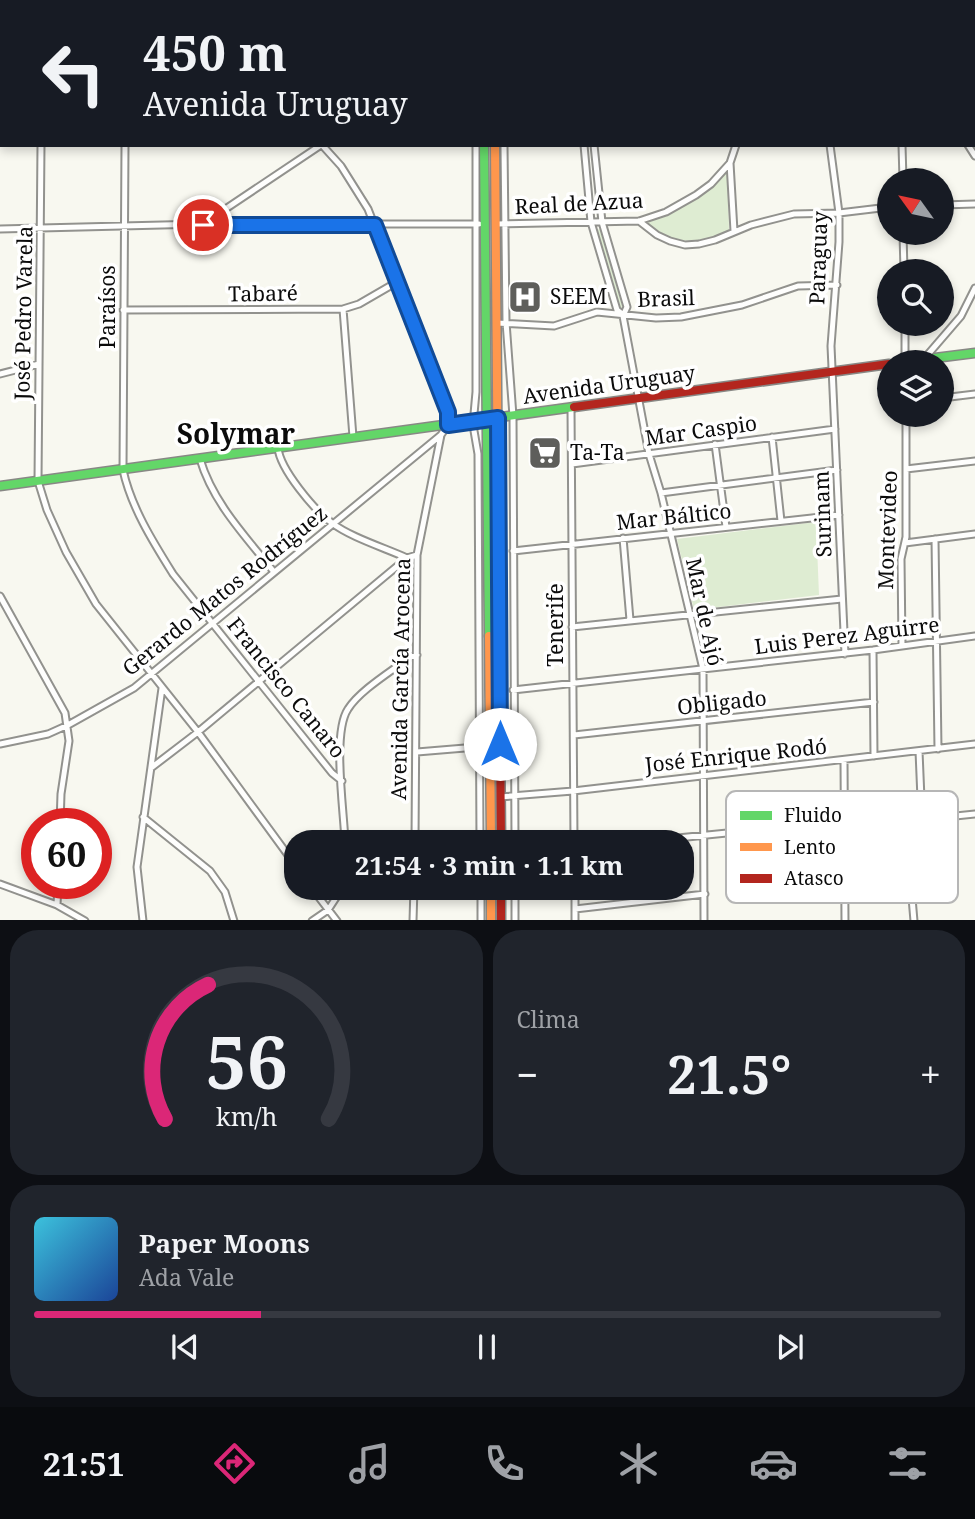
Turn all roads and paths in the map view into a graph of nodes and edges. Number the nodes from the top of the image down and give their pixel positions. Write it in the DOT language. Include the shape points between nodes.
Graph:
graph roads {
  1 [pos="41,147"];
  2 [pos="125,147"];
  3 [pos="318,147"];
  4 [pos="323,147"];
  5 [pos="475,147"];
  6 [pos="484,147"];
  7 [pos="495,147"];
  8 [pos="504,147"];
  9 [pos="584,147"];
  10 [pos="594,147"];
  11 [pos="735,147"];
  12 [pos="830,147"];
  13 [pos="902,147"];
  14 [pos="730,163"];
  15 [pos="903,168"];
  16 [pos="975,204"];
  17 [pos="954,205"];
  18 [pos="877,208"];
  19 [pos="839,213"];
  20 [pos="639,221"];
  21 [pos="591,222"];
  22 [pos="602,222"];
  23 [pos="481,224"];
  24 [pos="496,224"];
  25 [pos="506,224"];
  26 [pos="203,225"];
  27 [pos="375,225"];
  28 [pos="123,227"];
  29 [pos="0,229"];
  30 [pos="41,229"];
  31 [pos="734,231"];
  32 [pos="397,282"];
  33 [pos="837,285"];
  34 [pos="975,288"];
  35 [pos="343,309"];
  36 [pos="123,310"];
  37 [pos="623,316"];
  38 [pos="506,322"];
  39 [pos="496,323"];
  40 [pos="932,350"];
  41 [pos="975,353"];
  42 [pos="954,356"];
  43 [pos="39,364"];
  44 [pos="877,366"];
  45 [pos="832,373"];
  46 [pos="0,374"];
  47 [pos="975,394"];
  48 [pos="954,397"];
  49 [pos="637,399"];
  50 [pos="571,408"];
  51 [pos="513,416"];
  52 [pos="498,418"];
  53 [pos="487,419"];
  54 [pos="473,421"];
  55 [pos="448,425"];
  56 [pos="905,427"];
  57 [pos="835,429"];
  58 [pos="440,435"];
  59 [pos="353,437"];
  60 [pos="772,437"];
  61 [pos="715,444"];
  62 [pos="497,446"];
  63 [pos="512,447"];
  64 [pos="278,448"];
  65 [pos="649,454"];
  66 [pos="200,459"];
  67 [pos="975,461"];
  68 [pos="572,464"];
  69 [pos="906,469"];
  70 [pos="123,470"];
  71 [pos="837,470"];
  72 [pos="777,478"];
  73 [pos="38,481"];
  74 [pos="0,485"];
  75 [pos="722,485"];
  76 [pos="661,493"];
  77 [pos="839,515"];
  78 [pos="781,522"];
  79 [pos="332,524"];
  80 [pos="726,527"];
  81 [pos="670,533"];
  82 [pos="975,534"];
  83 [pos="623,538"];
  84 [pos="935,539"];
  85 [pos="572,543"];
  86 [pos="905,543"];
  87 [pos="513,551"];
  88 [pos="417,555"];
  89 [pos="407,558"];
  90 [pos="274,572"];
  91 [pos="0,596"];
  92 [pos="842,598"];
  93 [pos="689,614"];
  94 [pos="630,620"];
  95 [pos="213,623"];
  96 [pos="572,628"];
  97 [pos="975,636"];
  98 [pos="938,640"];
  99 [pos="902,646"];
  100 [pos="873,650"];
  101 [pos="845,654"];
  102 [pos="417,655"];
  103 [pos="702,670"];
  104 [pos="152,674"];
  105 [pos="260,680"];
  106 [pos="572,683"];
  107 [pos="162,688"];
  108 [pos="513,690"];
  109 [pos="874,702"];
  110 [pos="703,722"];
  111 [pos="68,725"];
  112 [pos="198,732"];
  113 [pos="574,735"];
  114 [pos="0,744"];
  115 [pos="975,744"];
  116 [pos="489,746"];
  117 [pos="480,747"];
  118 [pos="938,749"];
  119 [pos="919,751"];
  120 [pos="417,752"];
  121 [pos="874,756"];
  122 [pos="844,760"];
  123 [pos="151,768"];
  124 [pos="703,776"];
  125 [pos="342,781"];
  126 [pos="573,791"];
  127 [pos="844,791"];
  128 [pos="920,791"];
  129 [pos="516,795"];
  130 [pos="500,797"];
  131 [pos="61,808"];
  132 [pos="144,817"];
  133 [pos="344,830"];
  134 [pos="415,830"];
  135 [pos="480,830"];
  136 [pos="491,830"];
  137 [pos="500,830"];
  138 [pos="515,830"];
  139 [pos="575,830"];
  140 [pos="726,832"];
  141 [pos="704,834"];
  142 [pos="694,835"];
  143 [pos="284,850"];
  144 [pos="0,884"];
  145 [pos="705,894"];
  146 [pos="57,899"];
  147 [pos="321,900"];
  148 [pos="335,900"];
  149 [pos="414,900"];
  150 [pos="481,900"];
  151 [pos="491,900"];
  152 [pos="501,900"];
  153 [pos="515,900"];
  154 [pos="575,900"];
  155 [pos="57,905"];
  156 [pos="575,909"];
  157 [pos="328,910"];
  158 [pos="85,920"];
  159 [pos="143,920"];
  160 [pos="234,920"];
  161 [pos="312,920"];
  162 [pos="337,920"];
  163 [pos="413,920"];
  164 [pos="481,920"];
  165 [pos="491,920"];
  166 [pos="501,920"];
  167 [pos="515,920"];
  168 [pos="575,920"];
  169 [pos="704,920"];
  1 -- 30 [label="street, José Pedro Varela"];
  2 -- 28 [label="street, Paraísos"];
  3 -- 26 [label="street"];
  4 -- 27 [label="street" via="351,181"];
  5 -- 23 [label="street"];
  6 -- 23 [label="main road"];
  7 -- 24 [label="main road"];
  8 -- 25 [label="street"];
  9 -- 21 [label="street"];
  10 -- 22 [label="street"];
  11 -- 14 [label="street"];
  12 -- 19 [label="street, Paraguay"];
  13 -- 15 [label="street"];
  14 -- 20 [label="street, Real de Azua" via="696,195"];
  14 -- 31 [label="street"];
  16 -- 17 [label="street"];
  18 -- 19 [label="street"];
  19 -- 31 [label="street" via="794,214"];
  19 -- 33 [label="street, Paraguay"];
  20 -- 22 [label="street, Real de Azua"];
  20 -- 31 [label="street" via="670,242 685,245"];
  21 -- 22 [label="street, Real de Azua"];
  21 -- 25 [label="street, Real de Azua"];
  21 -- 37 [label="street" via="617,310"];
  22 -- 37 [label="street" via="627,307"];
  23 -- 27 [label="street"];
  23 -- 53 [label="main road"];
  23 -- 54 [label="street"];
  24 -- 25 [label="street, Real de Azua"];
  24 -- 39 [label="main road"];
  25 -- 38 [label="street"];
  26 -- 27 [label="street"];
  26 -- 28 [label="street"];
  27 -- 32 [label="street"];
  28 -- 30 [label="street"];
  28 -- 36 [label="street, Paraísos"];
  29 -- 30 [label="street"];
  30 -- 43 [label="street, José Pedro Varela"];
  32 -- 35 [label="street, Tabaré"];
  32 -- 55 [label="street" via="448,412"];
  33 -- 37 [label="street, Brasil" via="798,286 705,314"];
  33 -- 45 [label="street, Paraguay"];
  34 -- 40 [label="street" via="961,316"];
  35 -- 36 [label="street, Tabaré"];
  35 -- 59 [label="street"];
  36 -- 70 [label="street, Paraísos"];
  37 -- 38 [label="street, Brasil" via="597,312 554,326"];
  37 -- 49 [label="street, Mar de Ajó"];
  38 -- 39 [label="street, Brasil"];
  38 -- 51 [label="street"];
  39 -- 52 [label="main road"];
  41 -- 42 [label="main road"];
  43 -- 46 [label="street"];
  43 -- 73 [label="street, José Pedro Varela"];
  44 -- 45 [label="main road, Avenida Uruguay"];
  45 -- 49 [label="main road, Avenida Uruguay"];
  45 -- 57 [label="street, Surinam"];
  47 -- 48 [label="street"];
  49 -- 50 [label="main road, Avenida Uruguay"];
  49 -- 65 [label="street, Mar de Ajó"];
  50 -- 51 [label="main road, Avenida Uruguay"];
  50 -- 68 [label="street, Tenerife"];
  51 -- 52 [label="main road, Avenida Uruguay"];
  51 -- 63 [label="street"];
  52 -- 53 [label="main road, Avenida Uruguay"];
  52 -- 62 [label="main road"];
  53 -- 54 [label="main road, Avenida Uruguay"];
  53 -- 116 [label="main road"];
  54 -- 55 [label="main road, Avenida Uruguay"];
  54 -- 117 [label="street" via="478,454"];
  55 -- 58 [label="street, Gerardo Matos Rodríguez"];
  55 -- 59 [label="main road, Avenida Uruguay"];
  56 -- 69 [label="street, Montevideo"];
  57 -- 60 [label="street, Mar Caspio"];
  57 -- 71 [label="street, Surinam"];
  58 -- 79 [label="street, Gerardo Matos Rodríguez"];
  58 -- 88 [label="street, Avenida García Arocena"];
  59 -- 64 [label="main road, Avenida Uruguay"];
  60 -- 61 [label="street, Mar Caspio"];
  60 -- 72 [label="street"];
  61 -- 65 [label="street, Mar Caspio"];
  61 -- 75 [label="street"];
  62 -- 63 [label="street"];
  62 -- 130 [label="main road"];
  63 -- 87 [label="street"];
  64 -- 66 [label="main road, Avenida Uruguay"];
  64 -- 79 [label="street" via="286,469"];
  65 -- 68 [label="street, Mar Caspio"];
  65 -- 76 [label="street, Mar de Ajó"];
  66 -- 70 [label="main road, Avenida Uruguay"];
  66 -- 90 [label="street" via="213,492"];
  67 -- 69 [label="street"];
  68 -- 85 [label="street, Tenerife"];
  69 -- 86 [label="street, Montevideo"];
  70 -- 73 [label="main road, Avenida Uruguay"];
  70 -- 95 [label="street, Francisco Canaro" via="152,540"];
  71 -- 72 [label="street"];
  71 -- 77 [label="street, Surinam"];
  72 -- 75 [label="street"];
  72 -- 78 [label="street"];
  73 -- 74 [label="main road, Avenida Uruguay"];
  73 -- 104 [label="street, José Pedro Varela" via="80,580"];
  75 -- 76 [label="street"];
  75 -- 80 [label="street"];
  76 -- 81 [label="street, Mar de Ajó"];
  77 -- 78 [label="street, Mar Báltico"];
  77 -- 92 [label="street, Surinam"];
  78 -- 80 [label="street, Mar Báltico"];
  79 -- 89 [label="street"];
  79 -- 90 [label="street, Gerardo Matos Rodríguez"];
  80 -- 81 [label="street, Mar Báltico"];
  81 -- 83 [label="street, Mar Báltico"];
  81 -- 93 [label="street, Mar de Ajó"];
  82 -- 84 [label="street"];
  83 -- 85 [label="street, Mar Báltico"];
  83 -- 94 [label="street"];
  84 -- 86 [label="street"];
  84 -- 98 [label="street"];
  85 -- 87 [label="street, Mar Báltico"];
  85 -- 96 [label="street, Tenerife"];
  86 -- 99 [label="street, Montevideo" via="901,559"];
  87 -- 108 [label="street"];
  88 -- 89 [label="street"];
  88 -- 102 [label="street, Avenida García Arocena"];
  89 -- 105 [label="street"];
  90 -- 95 [label="street, Gerardo Matos Rodríguez"];
  91 -- 111 [label="street"];
  92 -- 93 [label="street"];
  92 -- 101 [label="street, Surinam"];
  93 -- 94 [label="street"];
  93 -- 103 [label="street, Mar de Ajó"];
  94 -- 96 [label="street"];
  95 -- 104 [label="street, Gerardo Matos Rodríguez"];
  95 -- 105 [label="street, Francisco Canaro"];
  96 -- 106 [label="street, Tenerife"];
  97 -- 98 [label="street, Luis Perez Aguirre"];
  98 -- 99 [label="street, Luis Perez Aguirre"];
  98 -- 118 [label="street"];
  99 -- 100 [label="street, Luis Perez Aguirre"];
  100 -- 101 [label="street, Luis Perez Aguirre"];
  100 -- 109 [label="street"];
  101 -- 103 [label="street, Luis Perez Aguirre"];
  102 -- 120 [label="street, Avenida García Arocena"];
  102 -- 125 [label="street" via="347,710 340,732"];
  103 -- 106 [label="street, Luis Perez Aguirre"];
  103 -- 110 [label="street, Mar de Ajó"];
  104 -- 107 [label="street, José Pedro Varela"];
  104 -- 111 [label="street, Gerardo Matos Rodríguez"];
  105 -- 112 [label="street"];
  105 -- 125 [label="street, Francisco Canaro"];
  106 -- 108 [label="street, Luis Perez Aguirre"];
  106 -- 113 [label="street, Tenerife"];
  107 -- 112 [label="street, José Pedro Varela"];
  107 -- 123 [label="street"];
  108 -- 129 [label="street"];
  109 -- 110 [label="street, Obligado"];
  109 -- 121 [label="street"];
  110 -- 113 [label="street, Obligado"];
  110 -- 124 [label="street, Mar de Ajó"];
  111 -- 114 [label="street, Gerardo Matos Rodríguez" via="39,737"];
  111 -- 131 [label="street"];
  112 -- 123 [label="street"];
  112 -- 143 [label="street, José Pedro Varela"];
  113 -- 126 [label="street, Tenerife"];
  115 -- 118 [label="street, José Enrique Rodó"];
  116 -- 117 [label="street"];
  116 -- 136 [label="main road"];
  117 -- 120 [label="street"];
  117 -- 135 [label="street"];
  118 -- 119 [label="street, José Enrique Rodó"];
  119 -- 121 [label="street, José Enrique Rodó"];
  119 -- 128 [label="street"];
  120 -- 134 [label="street, Avenida García Arocena"];
  121 -- 122 [label="street, José Enrique Rodó"];
  122 -- 124 [label="street, José Enrique Rodó"];
  122 -- 127 [label="street"];
  123 -- 132 [label="street"];
  124 -- 126 [label="street, José Enrique Rodó"];
  124 -- 141 [label="street, Mar de Ajó"];
  125 -- 133 [label="street"];
  126 -- 129 [label="street, José Enrique Rodó"];
  126 -- 139 [label="street, Tenerife"];
  129 -- 130 [label="street, José Enrique Rodó"];
  129 -- 138 [label="street"];
  130 -- 137 [label="main road"];
  132 -- 159 [label="street" via="137,867"];
  132 -- 160 [label="street" via="211,871 225,892"];
  140 -- 141 [label="street"];
  141 -- 142 [label="street"];
  141 -- 145 [label="street, Mar de Ajó"];
  144 -- 155 [label="street"];
  145 -- 156 [label="street"];
  145 -- 169 [label="street, Mar de Ajó"];
  146 -- 155 [label="street"];
  147 -- 157 [label="street"];
  148 -- 157 [label="street"];
  149 -- 163 [label="street"];
  150 -- 164 [label="street"];
  151 -- 165 [label="main road"];
  152 -- 166 [label="main road"];
  153 -- 167 [label="street"];
  154 -- 156 [label="street"];
  155 -- 158 [label="street"];
  156 -- 168 [label="street"];
  157 -- 161 [label="street"];
  157 -- 162 [label="street"];
}
